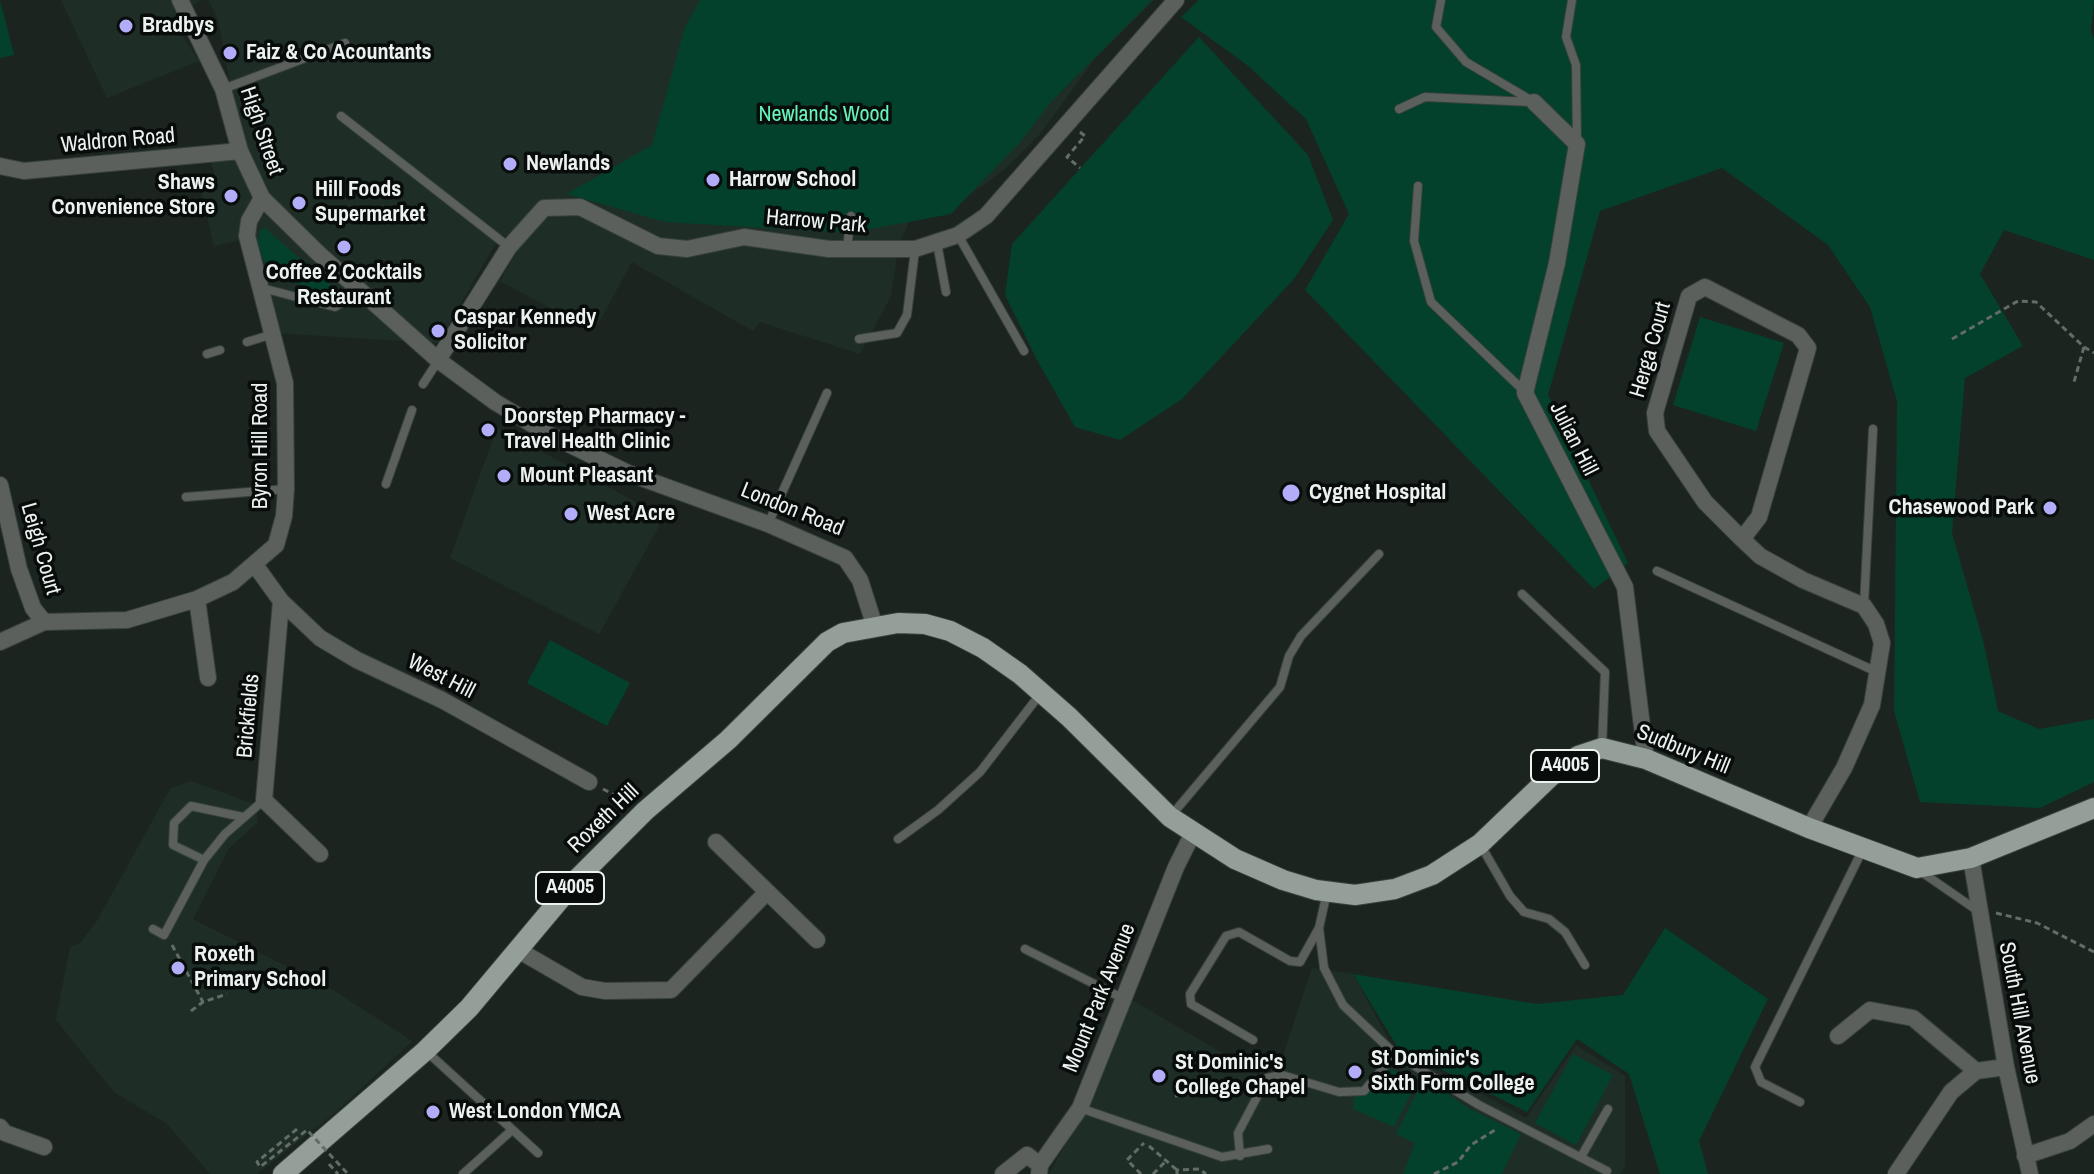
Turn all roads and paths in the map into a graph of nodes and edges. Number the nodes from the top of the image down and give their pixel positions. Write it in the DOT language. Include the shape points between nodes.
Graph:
graph roads {
  1 [pos="180,0"];
  2 [pos="1176,0"];
  3 [pos="1441,0"];
  4 [pos="1572,0"];
  5 [pos="345,43"];
  6 [pos="223,89"];
  7 [pos="1534,102"];
  8 [pos="1399,109"];
  9 [pos="341,116"];
  10 [pos="1068,122"];
  11 [pos="1577,144"];
  12 [pos="240,151"];
  13 [pos="0,166"];
  14 [pos="1080,168"];
  15 [pos="1418,186"];
  16 [pos="262,198"];
  17 [pos="851,216"];
  18 [pos="958,235"];
  19 [pos="937,243"];
  20 [pos="509,247"];
  21 [pos="847,249"];
  22 [pos="915,249"];
  23 [pos="261,288"];
  24 [pos="360,291"];
  25 [pos="946,292"];
  26 [pos="273,334"];
  27 [pos="859,339"];
  28 [pos="1952,339"];
  29 [pos="247,342"];
  30 [pos="2084,347"];
  31 [pos="220,350"];
  32 [pos="1024,351"];
  33 [pos="2094,353"];
  34 [pos="207,354"];
  35 [pos="438,360"];
  36 [pos="2074,382"];
  37 [pos="423,384"];
  38 [pos="827,393"];
  39 [pos="1525,393"];
  40 [pos="412,410"];
  41 [pos="1873,429"];
  42 [pos="386,484"];
  43 [pos="0,485"];
  44 [pos="286,489"];
  45 [pos="186,497"];
  46 [pos="768,524"];
  47 [pos="1742,539"];
  48 [pos="1379,554"];
  49 [pos="255,565"];
  50 [pos="1657,571"];
  51 [pos="1522,594"];
  52 [pos="197,599"];
  53 [pos="281,601"];
  54 [pos="1864,606"];
  55 [pos="44,622"];
  56 [pos="875,627"];
  57 [pos="0,642"];
  58 [pos="1878,672"];
  59 [pos="208,678"];
  60 [pos="1042,693"];
  61 [pos="1602,748"];
  62 [pos="1646,759"];
  63 [pos="589,782"];
  64 [pos="264,800"];
  65 [pos="2094,808"];
  66 [pos="645,811"];
  67 [pos="243,817"];
  68 [pos="1170,817"];
  69 [pos="1809,828"];
  70 [pos="1193,833"];
  71 [pos="898,839"];
  72 [pos="716,842"];
  73 [pos="1480,844"];
  74 [pos="1863,848"];
  75 [pos="320,854"];
  76 [pos="1971,858"];
  77 [pos="204,860"];
  78 [pos="1917,868"];
  79 [pos="1328,891"];
  80 [pos="767,892"];
  81 [pos="1985,912"];
  82 [pos="1319,928"];
  83 [pos="153,929"];
  84 [pos="817,940"];
  85 [pos="172,945"];
  86 [pos="1025,949"];
  87 [pos="518,950"];
  88 [pos="2094,952"];
  89 [pos="1585,965"];
  90 [pos="227,994"];
  91 [pos="1125,999"];
  92 [pos="203,1002"];
  93 [pos="191,1011"];
  94 [pos="1838,1036"];
  95 [pos="1253,1040"];
  96 [pos="425,1051"];
  97 [pos="1395,1054"];
  98 [pos="2006,1067"];
  99 [pos="1976,1071"];
  100 [pos="1192,1094"];
  101 [pos="1175,1096"];
  102 [pos="1800,1102"];
  103 [pos="1080,1108"];
  104 [pos="1608,1109"];
  105 [pos="1509,1121"];
  106 [pos="2094,1124"];
  107 [pos="0,1127"];
  108 [pos="297,1129"];
  109 [pos="512,1130"];
  110 [pos="1145,1142"];
  111 [pos="44,1147"];
  112 [pos="1268,1149"];
  113 [pos="538,1153"];
  114 [pos="1240,1156"];
  115 [pos="2025,1156"];
  116 [pos="1581,1157"];
  117 [pos="1166,1161"];
  118 [pos="329,1164"];
  119 [pos="1040,1170"];
  120 [pos="1607,1171"];
  121 [pos="1199,1172"];
  122 [pos="283,1174"];
  123 [pos="338,1174"];
  124 [pos="348,1174"];
  125 [pos="463,1174"];
  126 [pos="1003,1174"];
  127 [pos="1141,1174"];
  128 [pos="1153,1174"];
  129 [pos="1177,1174"];
  130 [pos="1206,1174"];
  131 [pos="1434,1174"];
  132 [pos="1896,1174"];
  133 [pos="2030,1174"];
  1 -- 6 [label="street, High Street"];
  2 -- 10 [label="street, Harrow Park"];
  3 -- 7 [label="lane" via="1436,27 1466,62"];
  4 -- 11 [label="lane" via="1566,37 1576,65"];
  5 -- 6 [label="lane"];
  6 -- 12 [label="street, High Street"];
  7 -- 8 [label="lane" via="1425,97"];
  7 -- 11 [label="street"];
  9 -- 20 [label="lane"];
  10 -- 14 [label="path" via="1085,136 1067,157"];
  10 -- 18 [label="street, Harrow Park" via="986,216"];
  11 -- 39 [label="street, Julian Hill" via="1557,263"];
  12 -- 13 [label="street, Waldron Road" via="24,171"];
  12 -- 16 [label="street, High Street"];
  15 -- 39 [label="lane" via="1414,241 1431,302"];
  16 -- 23 [label="street, Byron Hill Road" via="247,236"];
  16 -- 24 [label="street, High Street"];
  17 -- 21 [label="lane"];
  18 -- 19 [label="street, Harrow Park"];
  18 -- 32 [label="lane"];
  19 -- 22 [label="street, Harrow Park"];
  19 -- 25 [label="lane"];
  20 -- 21 [label="street, Harrow Park" via="544,208 564,205 580,207 658,246 687,249 744,237"];
  20 -- 35 [label="street, Harrow Park"];
  21 -- 22 [label="street, Harrow Park"];
  22 -- 27 [label="lane" via="907,315 897,333"];
  23 -- 24 [label="lane" via="335,307"];
  23 -- 26 [label="street, Byron Hill Road"];
  24 -- 35 [label="street, London Road"];
  26 -- 29 [label="lane"];
  26 -- 44 [label="street, Byron Hill Road" via="285,383"];
  28 -- 30 [label="path" via="2018,301 2036,302"];
  30 -- 33 [label="path"];
  30 -- 36 [label="path"];
  31 -- 34 [label="lane"];
  35 -- 37 [label="lane"];
  35 -- 46 [label="street, London Road" via="550,435 628,473"];
  38 -- 46 [label="lane"];
  39 -- 62 [label="street, Julian Hill" via="1625,587"];
  40 -- 42 [label="lane"];
  41 -- 54 [label="lane"];
  43 -- 55 [label="street, Leigh Court" via="19,569"];
  44 -- 45 [label="lane"];
  44 -- 49 [label="street, Byron Hill Road" via="276,545"];
  46 -- 56 [label="street, London Road" via="845,558 860,580"];
  47 -- 47 [label="street, Herga Court" via="1705,502 1657,431 1655,413 1689,296 1705,287 1798,335 1808,348 1759,517"];
  47 -- 54 [label="street, Herga Court" via="1760,556 1803,580"];
  48 -- 68 [label="lane" via="1301,636 1280,687"];
  49 -- 52 [label="street, Byron Hill Road"];
  49 -- 53 [label="street"];
  50 -- 58 [label="lane"];
  51 -- 61 [label="lane" via="1605,672"];
  52 -- 55 [label="street, Byron Hill Road" via="127,620"];
  52 -- 59 [label="street"];
  53 -- 63 [label="street, West Hill" via="320,638 357,660 442,700"];
  53 -- 64 [label="street, Brickfields"];
  54 -- 58 [label="street" via="1882,643"];
  55 -- 57 [label="street, Byron Hill Road"];
  56 -- 60 [label="main road, A4005" via="911,623 950,631 1001,659"];
  56 -- 66 [label="main road, Roxeth Hill / A4005" via="827,642 728,740"];
  58 -- 69 [label="street" via="1872,705"];
  60 -- 68 [label="main road, A4005"];
  60 -- 71 [label="lane" via="980,772"];
  61 -- 62 [label="main road, Sudbury Hill / A4005"];
  61 -- 73 [label="main road, Sudbury Hill / A4005" via="1578,756 1550,777"];
  62 -- 69 [label="main road, Sudbury Hill / A4005"];
  63 -- 66 [label="path"];
  64 -- 67 [label="lane"];
  64 -- 75 [label="street"];
  65 -- 76 [label="main road"];
  66 -- 87 [label="main road, Roxeth Hill / A4005" via="578,878"];
  67 -- 77 [label="lane"];
  67 -- 77 [label="lane" via="191,806 174,823 173,845"];
  68 -- 70 [label="main road, A4005"];
  69 -- 74 [label="main road, Sudbury Hill / A4005"];
  70 -- 79 [label="main road, Sudbury Hill / A4005" via="1283,880"];
  70 -- 91 [label="street, Mount Park Avenue"];
  72 -- 80 [label="street"];
  73 -- 79 [label="main road, Sudbury Hill / A4005" via="1432,875 1395,889 1355,895"];
  73 -- 89 [label="lane" via="1510,896 1524,912 1549,919 1565,932"];
  74 -- 78 [label="main road, Sudbury Hill / A4005"];
  74 -- 102 [label="lane" via="1755,1067 1761,1082"];
  76 -- 78 [label="main road"];
  76 -- 81 [label="street, South Hill Avenue"];
  77 -- 83 [label="lane" via="164,935"];
  78 -- 81 [label="lane"];
  79 -- 82 [label="lane"];
  80 -- 84 [label="street"];
  80 -- 87 [label="street" via="671,990 582,987"];
  81 -- 88 [label="path" via="2037,923"];
  81 -- 98 [label="street, South Hill Avenue"];
  82 -- 95 [label="lane" via="1300,962 1239,932 1226,936 1190,994 1191,1004"];
  82 -- 97 [label="lane" via="1324,968 1343,1005"];
  85 -- 92 [label="path"];
  86 -- 91 [label="lane"];
  87 -- 96 [label="main road, Roxeth Hill / A4005"];
  90 -- 92 [label="path"];
  91 -- 103 [label="street, Mount Park Avenue"];
  92 -- 93 [label="path"];
  94 -- 99 [label="street" via="1870,1010 1913,1018"];
  96 -- 109 [label="lane"];
  96 -- 122 [label="main road, Roxeth Hill / A4005"];
  97 -- 105 [label="lane"];
  97 -- 114 [label="lane" via="1364,1091 1339,1092 1282,1075 1267,1078 1238,1133"];
  98 -- 99 [label="street"];
  98 -- 115 [label="street, South Hill Avenue"];
  99 -- 132 [label="street" via="1951,1092"];
  100 -- 101 [label="path"];
  103 -- 114 [label="lane" via="1209,1153"];
  103 -- 119 [label="street, Mount Park Avenue"];
  104 -- 116 [label="lane"];
  105 -- 116 [label="lane"];
  105 -- 131 [label="path" via="1471,1145 1458,1162"];
  106 -- 115 [label="street" via="2070,1141"];
  107 -- 111 [label="street"];
  108 -- 124 [label="path, bridge" via="257,1162 260,1167 307,1130"];
  109 -- 113 [label="lane"];
  109 -- 125 [label="lane"];
  110 -- 127 [label="path" via="1127,1160"];
  112 -- 114 [label="lane"];
  115 -- 133 [label="street, South Hill Avenue"];
  116 -- 120 [label="lane"];
  117 -- 128 [label="path"];
  118 -- 123 [label="path"];
  119 -- 126 [label="street" via="1027,1155"];
  121 -- 129 [label="path"];
  121 -- 130 [label="path"];
}
